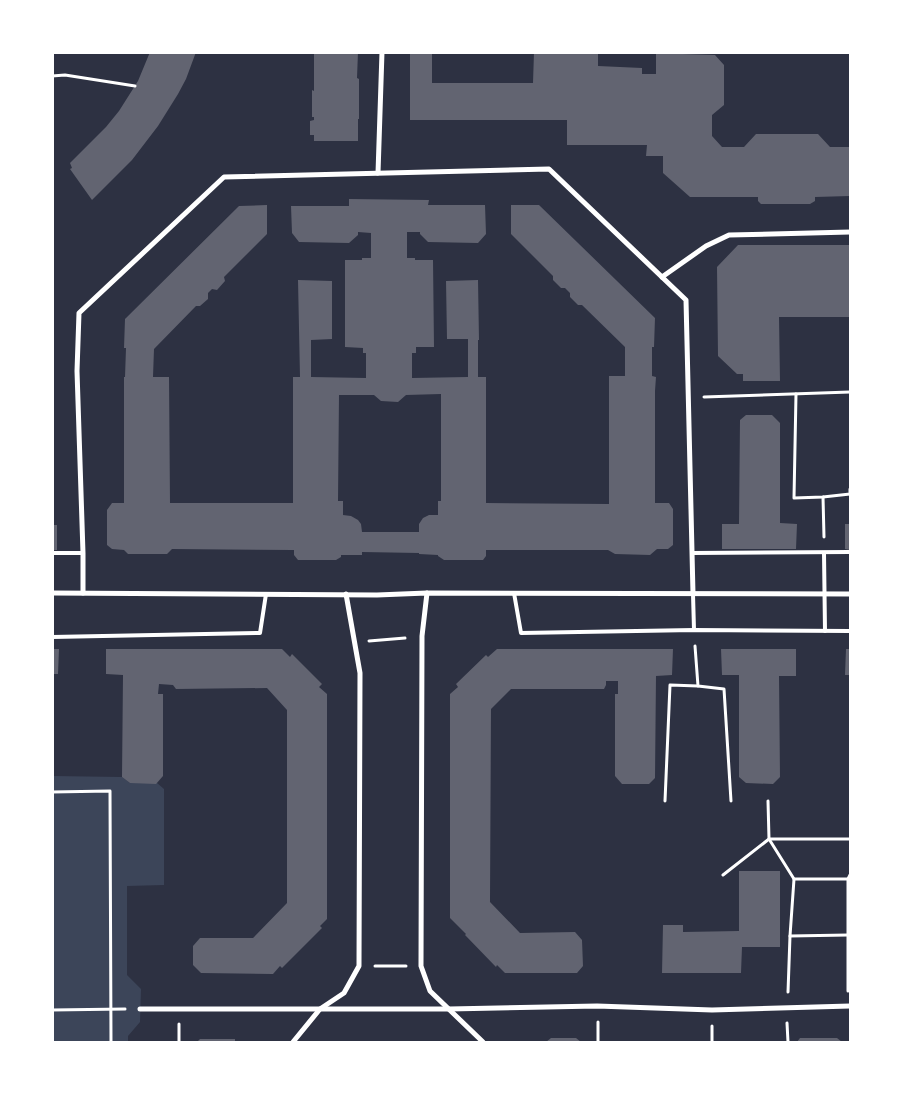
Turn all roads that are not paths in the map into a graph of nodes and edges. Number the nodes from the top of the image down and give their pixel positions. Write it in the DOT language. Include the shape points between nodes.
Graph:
graph roads {
  1 [pos="382,52"];
  2 [pos="378,173"];
  3 [pos="850,232"];
  4 [pos="662,276"];
  5 [pos="824,552"];
  6 [pos="850,552"];
  7 [pos="52,553"];
  8 [pos="83,553"];
  9 [pos="692,553"];
  10 [pos="52,593"];
  11 [pos="83,593"];
  12 [pos="427,593"];
  13 [pos="514,593"];
  14 [pos="266,594"];
  15 [pos="346,594"];
  16 [pos="693,594"];
  17 [pos="825,594"];
  18 [pos="850,594"];
  19 [pos="694,630"];
  20 [pos="825,631"];
  21 [pos="850,631"];
  22 [pos="52,637"];
  23 [pos="849,1006"];
  24 [pos="449,1008"];
  25 [pos="140,1009"];
  26 [pos="320,1009"];
  27 [pos="293,1042"];
  28 [pos="483,1042"];
  1 -- 2 [label="street"];
  2 -- 4 [label="street" via="549,170"];
  2 -- 8 [label="street" via="224,177 78,313"];
  3 -- 4 [label="street" via="729,234"];
  4 -- 9 [label="street" via="686,300"];
  5 -- 6 [label="lane"];
  5 -- 9 [label="lane"];
  5 -- 17 [label="lane"];
  7 -- 8 [label="lane"];
  8 -- 11 [label="street"];
  9 -- 16 [label="street"];
  10 -- 11 [label="street"];
  11 -- 14 [label="street"];
  12 -- 13 [label="street"];
  12 -- 15 [label="street"];
  12 -- 24 [label="street" via="422,636 421,966 430,991"];
  13 -- 16 [label="street"];
  13 -- 19 [label="lane" via="521,633"];
  14 -- 15 [label="street"];
  14 -- 22 [label="lane" via="260,633"];
  15 -- 26 [label="street" via="360,673 359,966 344,993"];
  16 -- 17 [label="street"];
  16 -- 19 [label="lane"];
  17 -- 18 [label="street"];
  17 -- 20 [label="lane"];
  19 -- 20 [label="lane"];
  20 -- 21 [label="lane"];
  23 -- 24 [label="street" via="712,1010 597,1006"];
  24 -- 26 [label="street"];
  24 -- 28 [label="street"];
  25 -- 26 [label="street"];
  26 -- 27 [label="street"];
}
